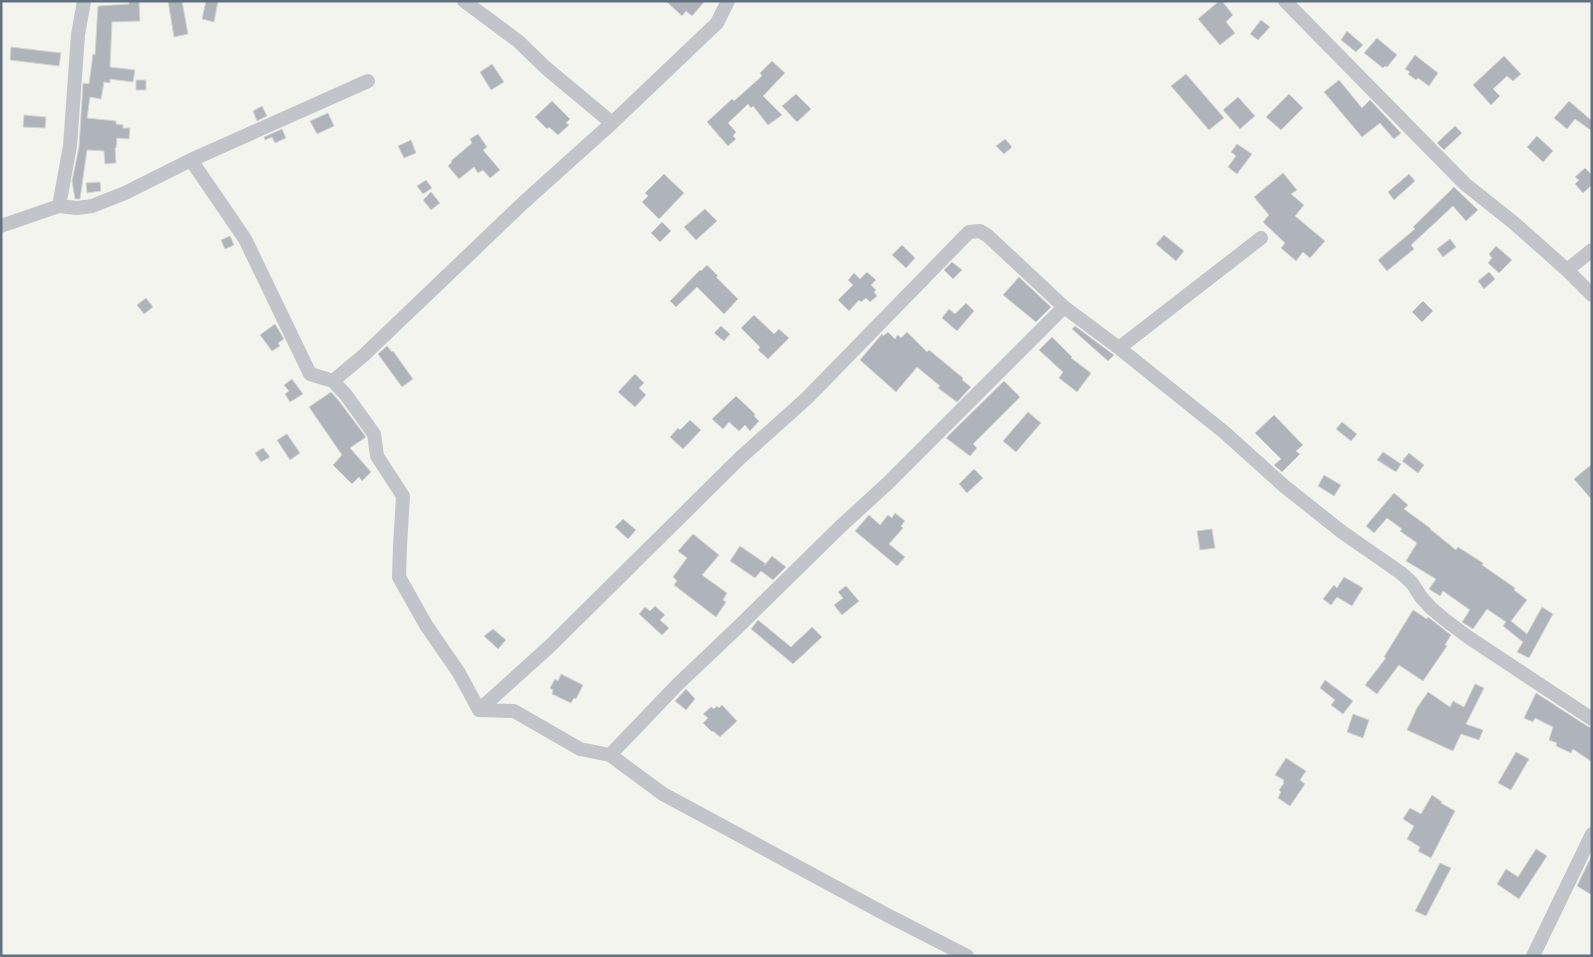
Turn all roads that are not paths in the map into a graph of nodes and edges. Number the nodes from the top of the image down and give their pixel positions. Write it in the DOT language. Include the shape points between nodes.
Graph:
graph roads {
  1 [pos="84,1"];
  2 [pos="464,1"];
  3 [pos="728,1"];
  4 [pos="1285,1"];
  5 [pos="368,81"];
  6 [pos="612,123"];
  7 [pos="191,160"];
  8 [pos="59,206"];
  9 [pos="1,226"];
  10 [pos="1261,238"];
  11 [pos="1592,250"];
  12 [pos="1568,270"];
  13 [pos="1592,295"];
  14 [pos="1064,307"];
  15 [pos="1119,348"];
  16 [pos="333,381"];
  17 [pos="479,710"];
  18 [pos="1592,719"];
  19 [pos="610,755"];
  20 [pos="1592,834"];
  21 [pos="967,956"];
  22 [pos="1533,956"];
  1 -- 8 [label="street" via="78,35 70,146"];
  2 -- 6 [label="street" via="518,41"];
  3 -- 6 [label="street" via="717,23"];
  4 -- 12 [label="street" via="1465,184"];
  5 -- 7 [label="street"];
  6 -- 16 [label="street"];
  7 -- 8 [label="street" via="92,206"];
  7 -- 16 [label="street" via="245,239 310,374"];
  8 -- 9 [label="street"];
  10 -- 15 [label="street"];
  11 -- 12 [label="street"];
  12 -- 13 [label="street"];
  14 -- 15 [label="street"];
  14 -- 17 [label="street" via="988,236 980,230 969,232 807,398 740,458 550,646"];
  14 -- 19 [label="street" via="888,483 677,684"];
  15 -- 18 [label="street" via="1224,432 1284,486 1401,573 1444,619"];
  16 -- 17 [label="street" via="374,434 377,456 403,496 399,577 426,625 460,673"];
  17 -- 19 [label="street" via="514,711 580,749"];
  19 -- 21 [label="street" via="663,794"];
  20 -- 22 [label="street"];
}
